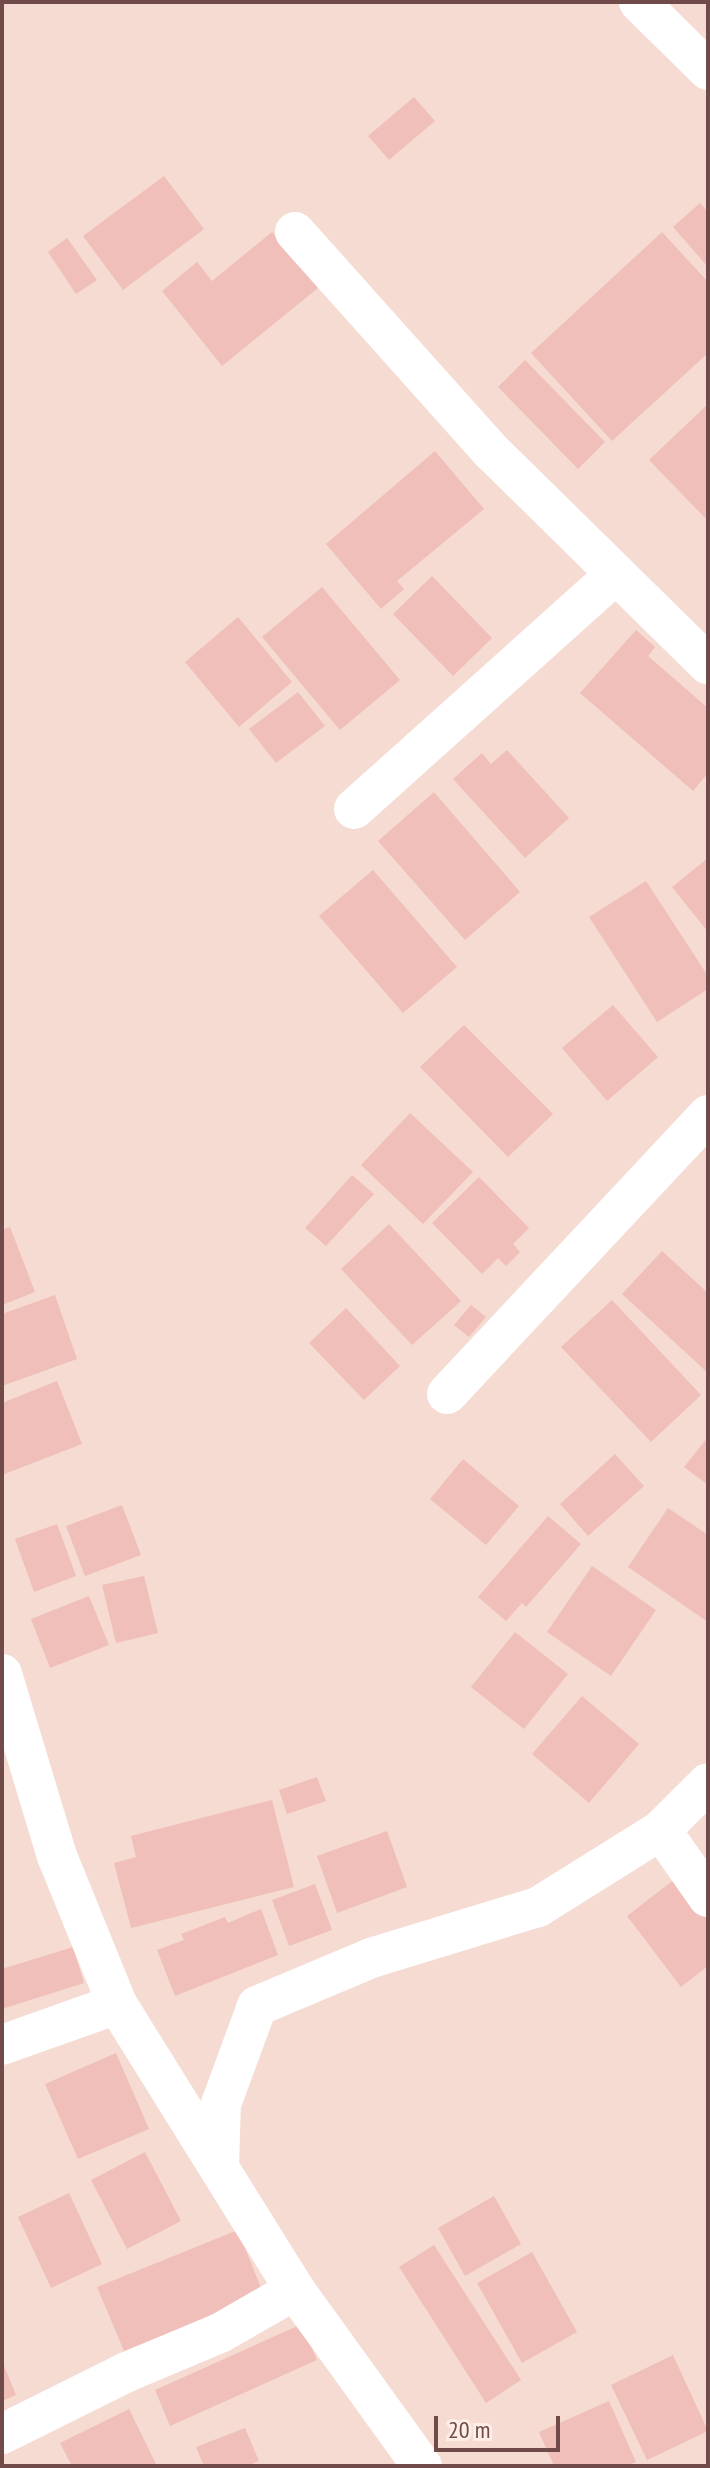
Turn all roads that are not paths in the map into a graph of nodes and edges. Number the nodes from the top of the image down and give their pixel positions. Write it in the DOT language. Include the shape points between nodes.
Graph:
graph roads {
  1 [pos="639,2"];
  2 [pos="708,70"];
  3 [pos="295,232"];
  4 [pos="616,574"];
  5 [pos="708,664"];
  6 [pos="354,809"];
  7 [pos="708,1115"];
  8 [pos="447,1394"];
  9 [pos="2,1674"];
  10 [pos="708,1783"];
  11 [pos="661,1830"];
  12 [pos="708,1897"];
  13 [pos="117,2004"];
  14 [pos="2,2045"];
  15 [pos="219,2166"];
  16 [pos="295,2290"];
  17 [pos="2,2434"];
  18 [pos="422,2466"];
  1 -- 2 [label="street"];
  3 -- 4 [label="street" via="492,452"];
  4 -- 5 [label="street"];
  4 -- 6 [label="street"];
  7 -- 8 [label="street"];
  9 -- 13 [label="street" via="57,1856"];
  10 -- 11 [label="street"];
  11 -- 12 [label="street"];
  11 -- 15 [label="street" via="538,1907 371,1958 257,2006 221,2104"];
  13 -- 14 [label="street"];
  13 -- 15 [label="street"];
  15 -- 16 [label="street"];
  16 -- 17 [label="street" via="220,2333"];
  16 -- 18 [label="street"];
}
